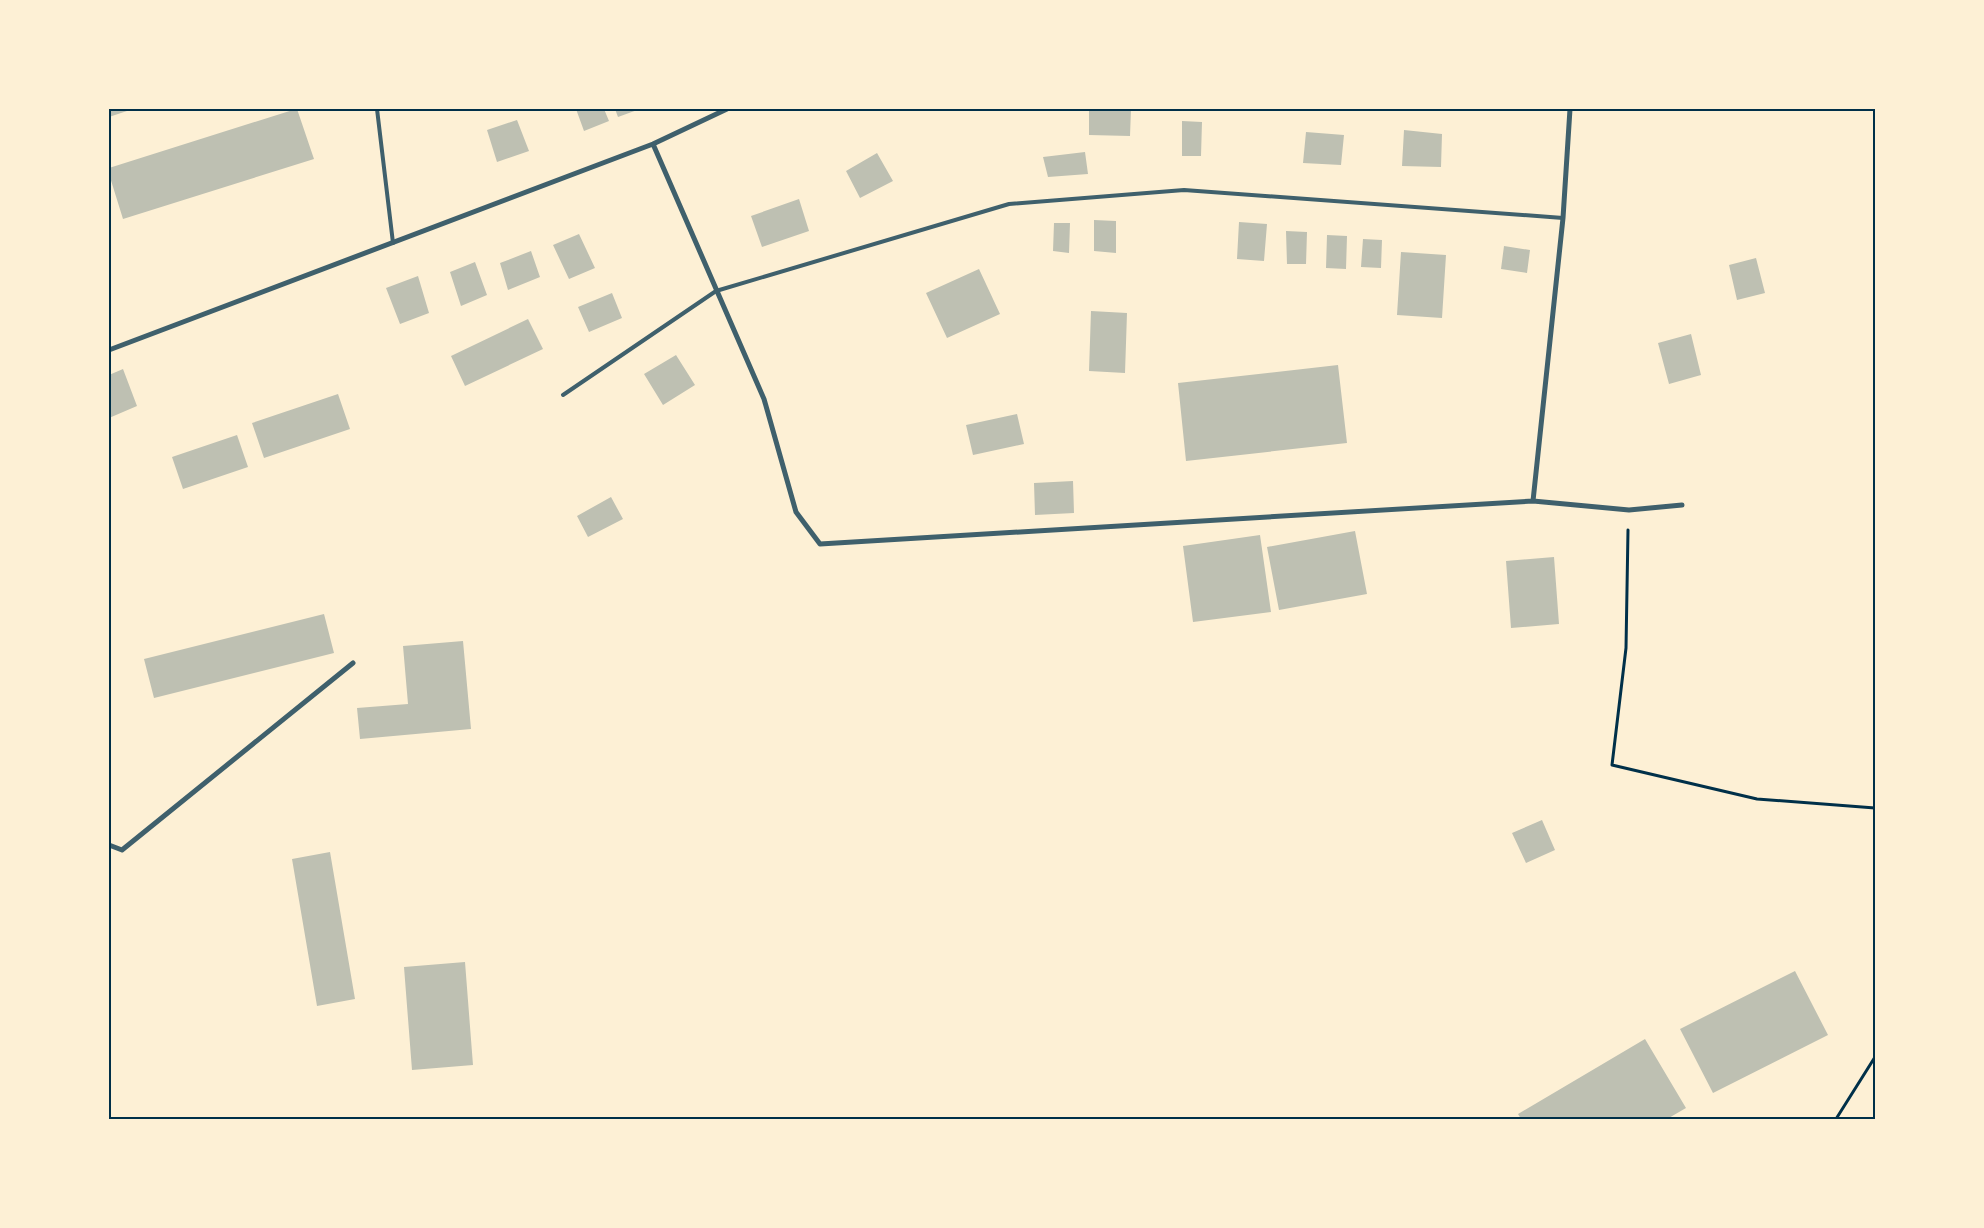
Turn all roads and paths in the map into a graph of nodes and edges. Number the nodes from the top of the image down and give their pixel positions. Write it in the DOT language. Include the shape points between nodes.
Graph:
graph roads {
  1 [pos="377,109"];
  2 [pos="727,109"];
  3 [pos="1570,109"];
  4 [pos="653,144"];
  5 [pos="1563,218"];
  6 [pos="393,243"];
  7 [pos="716,291"];
  8 [pos="109,350"];
  9 [pos="563,395"];
  10 [pos="1533,501"];
  11 [pos="1682,505"];
  12 [pos="1629,510"];
  13 [pos="353,663"];
  14 [pos="1875,808"];
  15 [pos="109,845"];
  16 [pos="1875,1057"];
  17 [pos="1836,1119"];
  1 -- 6 [label="lane"];
  2 -- 4 [label="street"];
  3 -- 5 [label="street"];
  4 -- 6 [label="street"];
  4 -- 7 [label="street"];
  5 -- 7 [label="lane" via="1184,190 1009,204"];
  5 -- 10 [label="street"];
  6 -- 8 [label="street"];
  7 -- 9 [label="lane"];
  7 -- 10 [label="street" via="764,399 796,512 820,544"];
  10 -- 12 [label="street"];
  11 -- 12 [label="street"];
  12 -- 14 [label="path" via="1626,648 1612,765 1757,799"];
  13 -- 15 [label="street" via="122,850"];
  16 -- 17 [label="path"];
}
